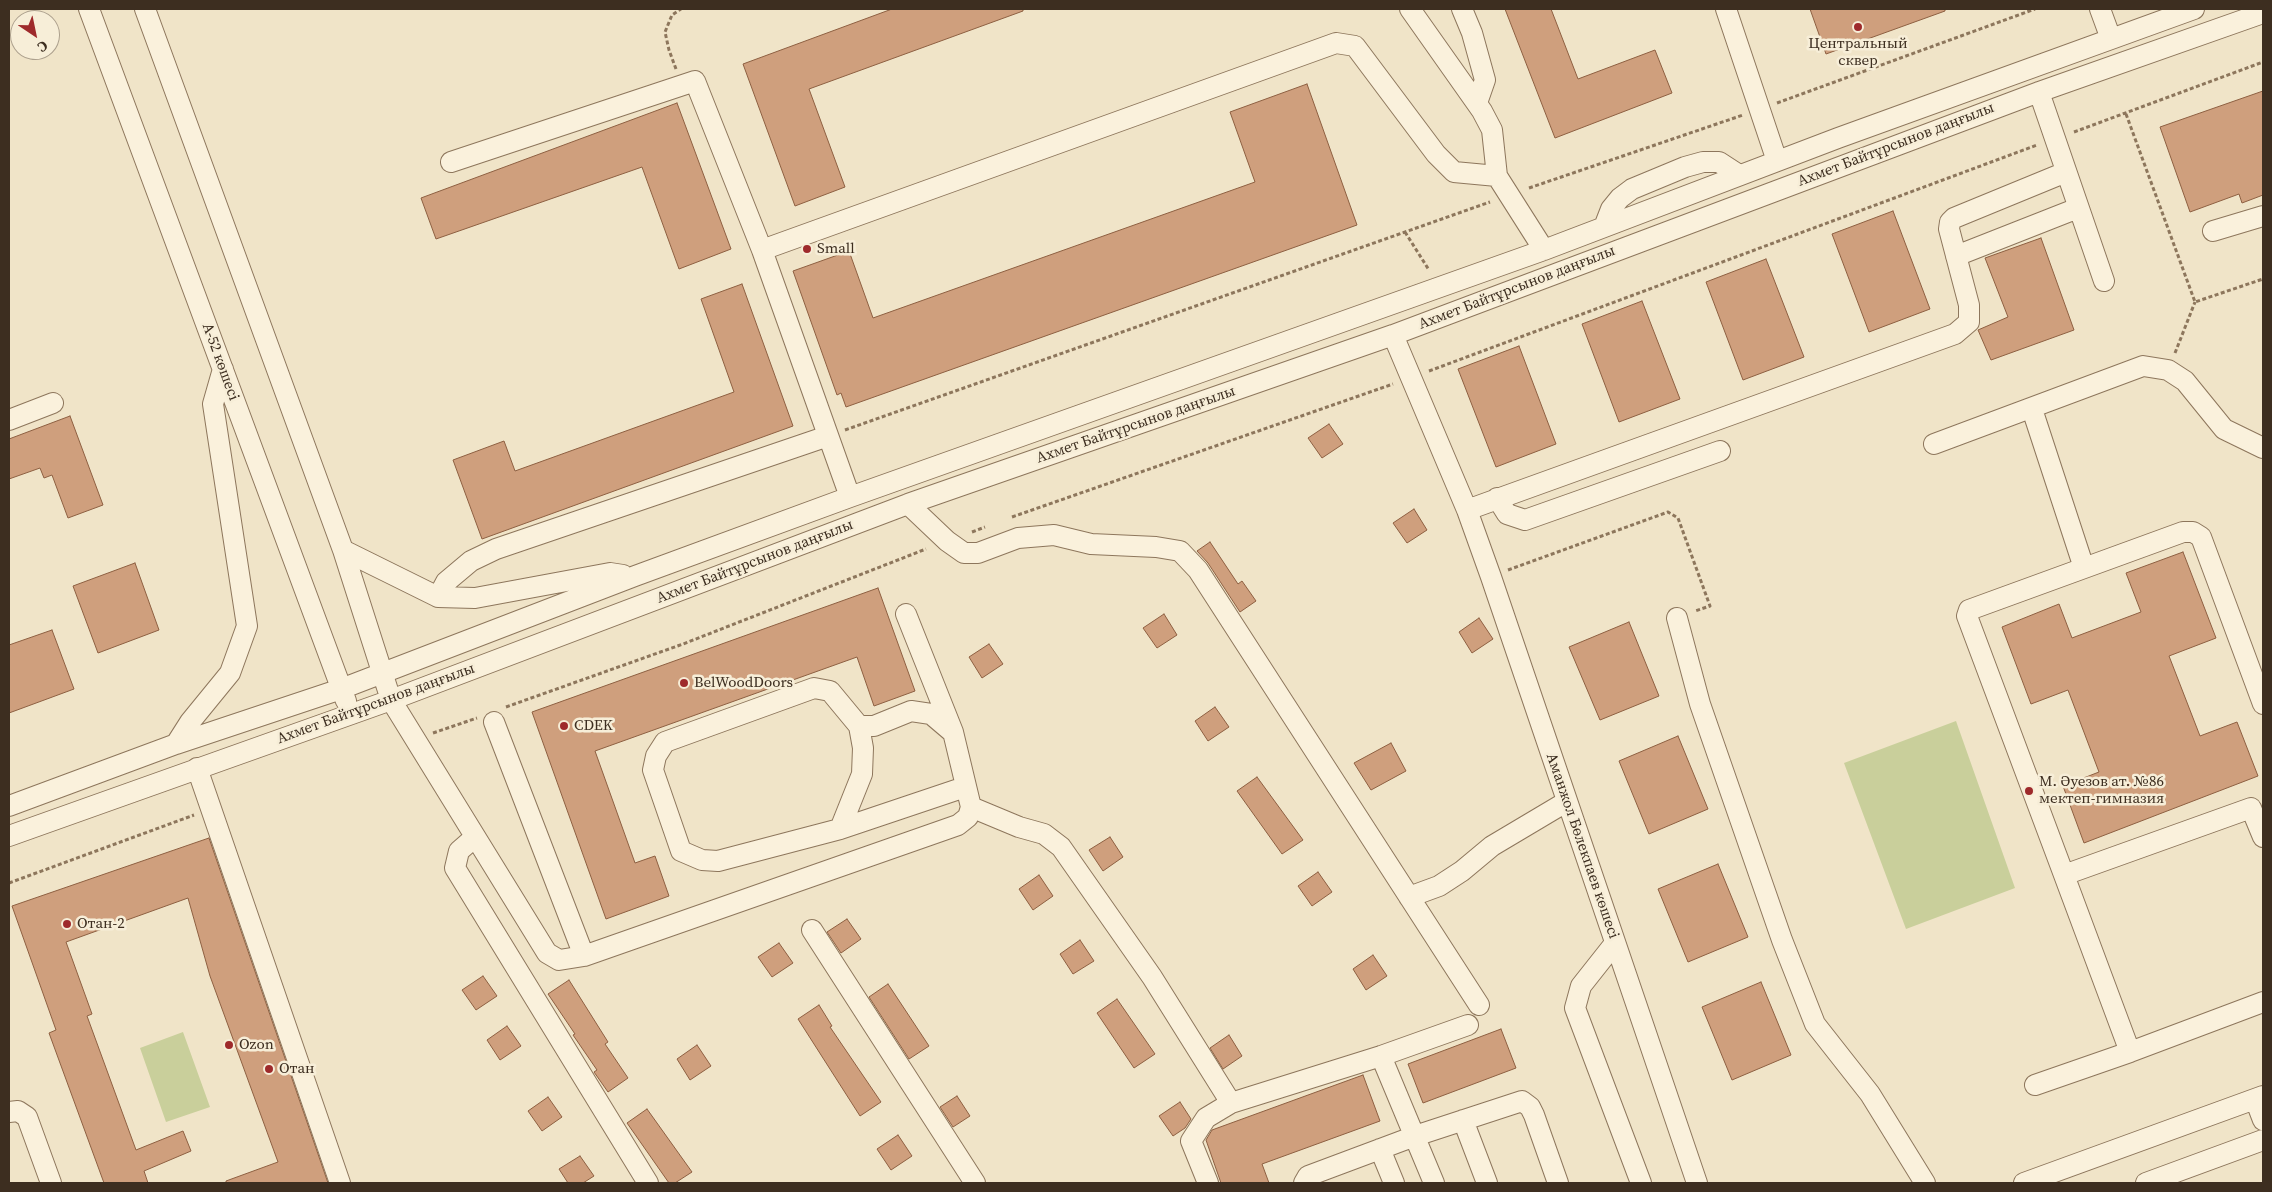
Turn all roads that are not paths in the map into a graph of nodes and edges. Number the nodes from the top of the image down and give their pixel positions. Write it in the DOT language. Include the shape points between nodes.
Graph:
graph roads {
  1 [pos="89,9"];
  2 [pos="145,9"];
  3 [pos="1410,9"];
  4 [pos="1462,9"];
  5 [pos="1726,9"];
  6 [pos="2100,9"];
  7 [pos="2194,9"];
  8 [pos="2263,13"];
  9 [pos="2111,39"];
  10 [pos="2039,92"];
  11 [pos="1477,103"];
  12 [pos="1838,138"];
  13 [pos="451,162"];
  14 [pos="1777,162"];
  15 [pos="1847,164"];
  16 [pos="2066,172"];
  17 [pos="1498,176"];
  18 [pos="1739,176"];
  19 [pos="2078,208"];
  20 [pos="2263,216"];
  21 [pos="1604,227"];
  22 [pos="2213,231"];
  23 [pos="762,250"];
  24 [pos="1544,250"];
  25 [pos="1956,256"];
  26 [pos="2104,281"];
  27 [pos="1393,335"];
  28 [pos="222,369"];
  29 [pos="53,403"];
  30 [pos="2032,409"];
  31 [pos="9,420"];
  32 [pos="828,436"];
  33 [pos="1934,444"];
  34 [pos="2263,448"];
  35 [pos="1720,451"];
  36 [pos="850,496"];
  37 [pos="1497,498"];
  38 [pos="908,504"];
  39 [pos="1466,510"];
  40 [pos="343,550"];
  41 [pos="2084,568"];
  42 [pos="635,576"];
  43 [pos="438,597"];
  44 [pos="906,614"];
  45 [pos="1676,618"];
  46 [pos="383,674"];
  47 [pos="341,689"];
  48 [pos="391,700"];
  49 [pos="2263,704"];
  50 [pos="351,714"];
  51 [pos="492,716"];
  52 [pos="859,726"];
  53 [pos="953,732"];
  54 [pos="176,744"];
  55 [pos="197,768"];
  56 [pos="965,787"];
  57 [pos="1566,802"];
  58 [pos="2257,805"];
  59 [pos="9,806"];
  60 [pos="971,807"];
  61 [pos="840,829"];
  62 [pos="9,836"];
  63 [pos="475,837"];
  64 [pos="2263,837"];
  65 [pos="2064,876"];
  66 [pos="1409,897"];
  67 [pos="812,930"];
  68 [pos="1615,944"];
  69 [pos="584,956"];
  70 [pos="2263,1002"];
  71 [pos="1479,1005"];
  72 [pos="1468,1025"];
  73 [pos="2130,1052"];
  74 [pos="1381,1056"];
  75 [pos="2035,1085"];
  76 [pos="2259,1098"];
  77 [pos="1231,1103"];
  78 [pos="9,1112"];
  79 [pos="1463,1120"];
  80 [pos="2263,1120"];
  81 [pos="1415,1136"];
  82 [pos="2263,1140"];
  83 [pos="1380,1149"];
  84 [pos="51,1183"];
  85 [pos="340,1183"];
  86 [pos="648,1183"];
  87 [pos="975,1183"];
  88 [pos="1208,1183"];
  89 [pos="1304,1183"];
  90 [pos="1394,1183"];
  91 [pos="1434,1183"];
  92 [pos="1487,1183"];
  93 [pos="1558,1183"];
  94 [pos="1641,1183"];
  95 [pos="1697,1183"];
  96 [pos="1925,1183"];
  97 [pos="2024,1183"];
  98 [pos="2146,1183"];
  1 -- 28 [label="street, А-52 көшесі"];
  2 -- 40 [label="street"];
  3 -- 11 [label="street"];
  4 -- 11 [label="street" via="1486,80"];
  5 -- 14 [label="street"];
  6 -- 9 [label="street"];
  7 -- 9 [label="street, Ахмет Байтұрсынов даңғылы"];
  8 -- 10 [label="street, Ахмет Байтұрсынов даңғылы"];
  9 -- 12 [label="street, Ахмет Байтұрсынов даңғылы"];
  10 -- 15 [label="street, Ахмет Байтұрсынов даңғылы"];
  10 -- 16 [label="street"];
  11 -- 17 [label="street" via="1492,130"];
  12 -- 14 [label="street, Ахмет Байтұрсынов даңғылы"];
  12 -- 15 [label="street"];
  13 -- 23 [label="street" via="695,81"];
  14 -- 18 [label="street, Ахмет Байтұрсынов даңғылы"];
  15 -- 27 [label="street, Ахмет Байтұрсынов даңғылы"];
  16 -- 19 [label="street"];
  16 -- 25 [label="street" via="1954,218 1949,229"];
  17 -- 23 [label="street" via="1454,172 1436,154 1355,46 1336,43"];
  17 -- 24 [label="street"];
  18 -- 21 [label="street, Ахмет Байтұрсынов даңғылы"];
  18 -- 21 [label="street" via="1719,162 1685,167 1632,189 1616,204"];
  19 -- 25 [label="street"];
  19 -- 26 [label="street"];
  20 -- 22 [label="street"];
  21 -- 24 [label="street, Ахмет Байтұрсынов даңғылы"];
  23 -- 32 [label="street"];
  24 -- 36 [label="street, Ахмет Байтұрсынов даңғылы"];
  25 -- 37 [label="street" via="1969,305 1969,322 1955,334"];
  27 -- 38 [label="street, Ахмет Байтұрсынов даңғылы"];
  27 -- 39 [label="street, Аманжол Бөлекпаев көшесі"];
  28 -- 47 [label="street, А-52 көшесі"];
  28 -- 54 [label="street" via="213,404 247,626 230,673"];
  29 -- 31 [label="street"];
  30 -- 33 [label="street"];
  30 -- 34 [label="street" via="2143,366 2168,370 2185,381 2224,428"];
  30 -- 41 [label="street"];
  32 -- 36 [label="street"];
  32 -- 43 [label="street" via="496,549 471,561 446,582"];
  35 -- 37 [label="street" via="1525,520 1507,514"];
  36 -- 42 [label="street, Ахмет Байтұрсынов даңғылы"];
  37 -- 39 [label="street"];
  38 -- 48 [label="street, Ахмет Байтұрсынов даңғылы"];
  38 -- 66 [label="street" via="964,553 978,553 1018,538 1054,535 1091,544 1180,551 1198,570"];
  39 -- 57 [label="street, Аманжол Бөлекпаев көшесі"];
  40 -- 43 [label="street"];
  40 -- 46 [label="street"];
  41 -- 49 [label="street" via="2183,532 2193,532 2201,537"];
  41 -- 65 [label="street" via="1969,610 1967,616"];
  42 -- 43 [label="street" via="610,573 475,598"];
  42 -- 46 [label="street, Ахмет Байтұрсынов даңғылы"];
  44 -- 53 [label="street"];
  45 -- 96 [label="street" via="1700,704 1782,940 1815,1024 1870,1094"];
  46 -- 47 [label="street, Ахмет Байтұрсынов даңғылы"];
  46 -- 48 [label="street"];
  47 -- 50 [label="street, А-52 көшесі"];
  47 -- 54 [label="street, Ахмет Байтұрсынов даңғылы"];
  48 -- 50 [label="street, Ахмет Байтұрсынов даңғылы"];
  48 -- 63 [label="street"];
  50 -- 55 [label="street, Ахмет Байтұрсынов даңғылы"];
  51 -- 69 [label="street"];
  52 -- 53 [label="street" via="874,726 911,711 931,714"];
  52 -- 61 [label="street" via="863,748 862,774"];
  52 -- 61 [label="street" via="830,691 814,688 665,742 652,770 681,851 702,860 718,861"];
  53 -- 56 [label="street"];
  54 -- 59 [label="street, Ахмет Байтұрсынов даңғылы"];
  55 -- 62 [label="street, Ахмет Байтұрсынов даңғылы"];
  55 -- 85 [label="street"];
  56 -- 60 [label="street"];
  56 -- 61 [label="street"];
  57 -- 66 [label="street" via="1492,846 1439,886"];
  57 -- 68 [label="street, Аманжол Бөлекпаев көшесі"];
  58 -- 64 [label="street"];
  58 -- 65 [label="street"];
  60 -- 69 [label="street" via="968,817 958,825"];
  60 -- 77 [label="street" via="1044,834 1061,847 1152,977"];
  63 -- 69 [label="street" via="547,953 560,960"];
  63 -- 86 [label="street" via="459,851 455,868"];
  65 -- 73 [label="street"];
  66 -- 71 [label="street"];
  67 -- 87 [label="street"];
  68 -- 94 [label="street" via="1581,986 1575,1008"];
  68 -- 95 [label="street, Аманжол Бөлекпаев көшесі"];
  70 -- 73 [label="street"];
  72 -- 74 [label="street"];
  73 -- 75 [label="street"];
  74 -- 77 [label="street"];
  74 -- 81 [label="street"];
  76 -- 80 [label="street"];
  76 -- 97 [label="street"];
  77 -- 88 [label="street" via="1206,1118 1191,1141"];
  78 -- 84 [label="street" via="18,1111 26,1117"];
  79 -- 81 [label="street"];
  79 -- 92 [label="street"];
  79 -- 93 [label="street" via="1522,1101 1534,1115"];
  81 -- 83 [label="street"];
  81 -- 91 [label="street"];
  82 -- 98 [label="street"];
  83 -- 89 [label="street" via="1308,1176"];
  83 -- 90 [label="street"];
}
